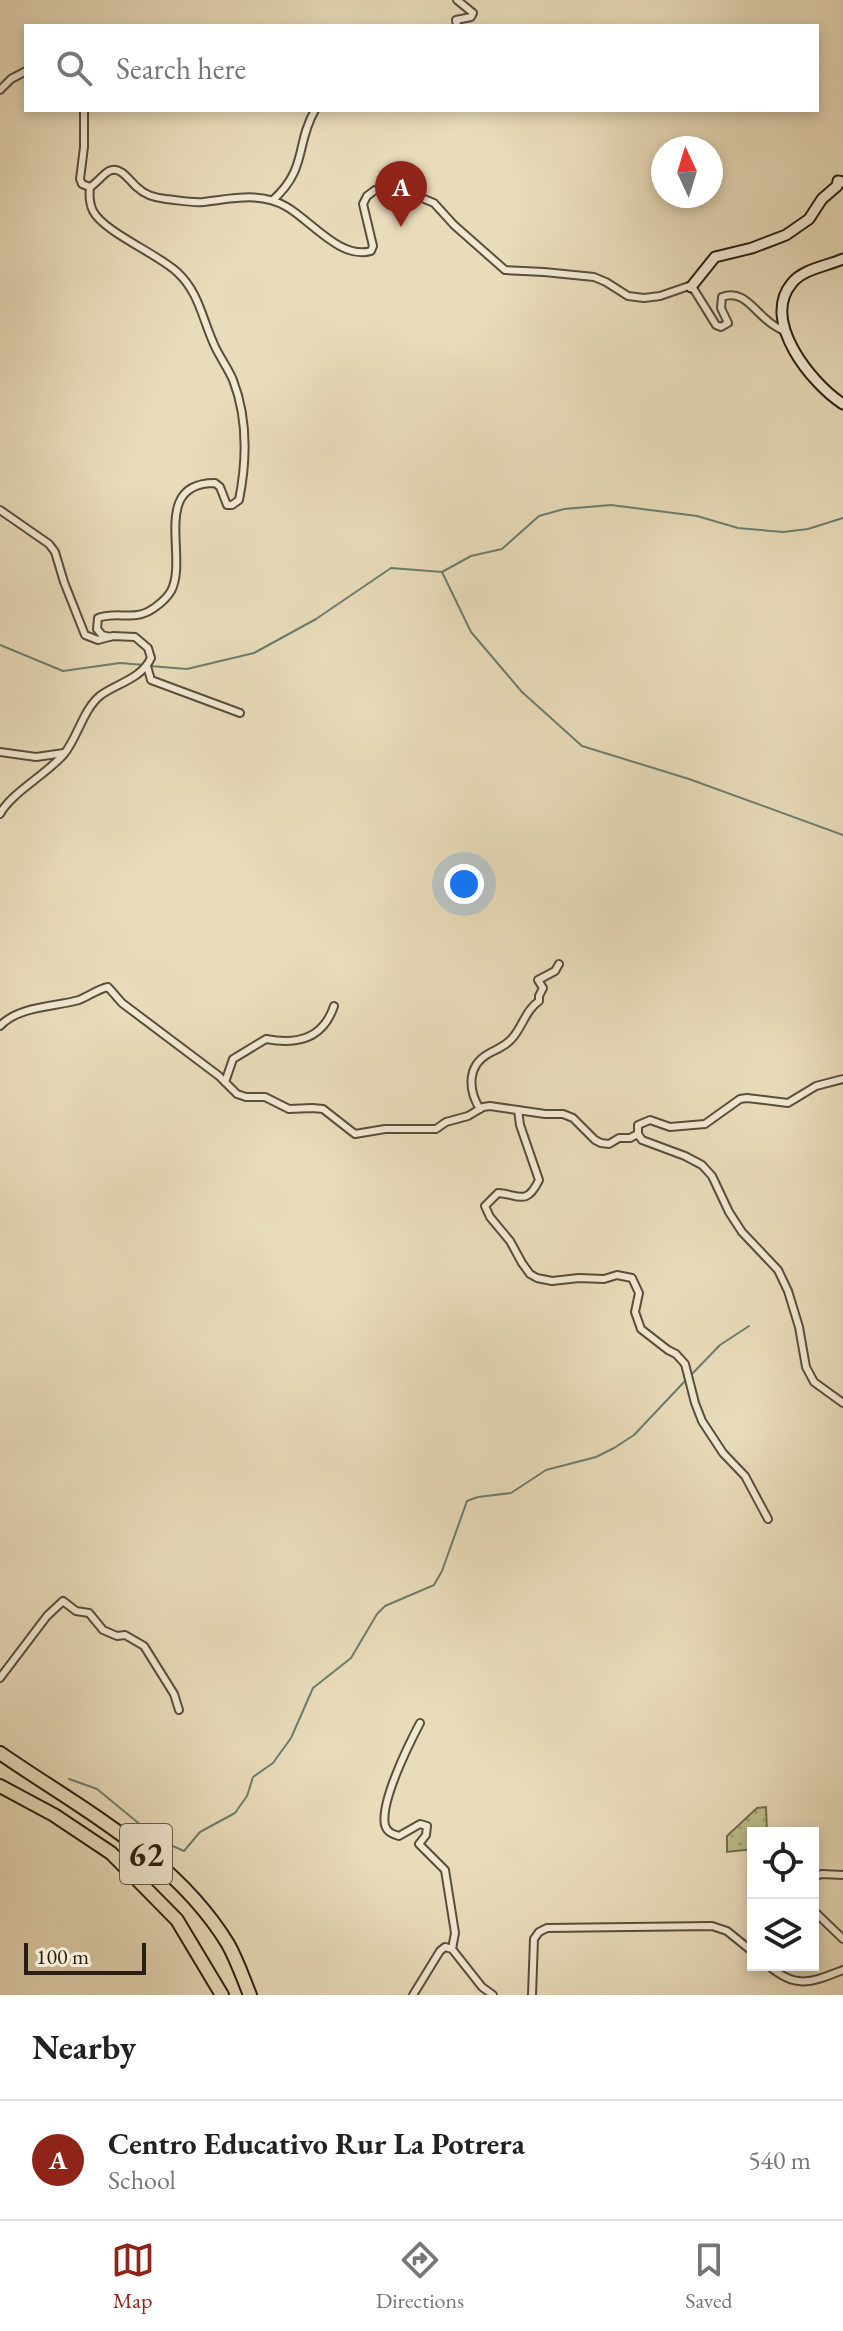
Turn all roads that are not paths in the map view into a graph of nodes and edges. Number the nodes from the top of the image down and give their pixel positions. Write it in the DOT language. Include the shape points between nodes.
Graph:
graph roads {
  1 [pos="457,0"];
  2 [pos="457,24"];
  3 [pos="24,72"];
  4 [pos="0,90"];
  5 [pos="84,112"];
  6 [pos="314,112"];
  7 [pos="843,182"];
  8 [pos="90,187"];
  9 [pos="273,200"];
  10 [pos="843,259"];
  11 [pos="691,287"];
  12 [pos="784,331"];
  13 [pos="843,404"];
  14 [pos="0,510"];
  15 [pos="110,637"];
  16 [pos="147,666"];
  17 [pos="240,713"];
  18 [pos="0,752"];
  19 [pos="64,753"];
  20 [pos="0,814"];
  21 [pos="559,964"];
  22 [pos="334,1006"];
  23 [pos="0,1026"];
  24 [pos="843,1079"];
  25 [pos="225,1082"];
  26 [pos="480,1109"];
  27 [pos="518,1110"];
  28 [pos="638,1134"];
  29 [pos="843,1403"];
  30 [pos="768,1519"];
  31 [pos="0,1678"];
  32 [pos="179,1710"];
  33 [pos="420,1723"];
  34 [pos="0,1753"];
  35 [pos="0,1786"];
  36 [pos="819,1875"];
  37 [pos="843,1875"];
  38 [pos="819,1916"];
  39 [pos="843,1939"];
  40 [pos="747,1947"];
  41 [pos="452,1949"];
  42 [pos="843,1970"];
  43 [pos="774,1971"];
  44 [pos="222,1995"];
  45 [pos="250,1995"];
  46 [pos="413,1995"];
  47 [pos="493,1995"];
  48 [pos="532,1995"];
  1 -- 2 [label="street" via="473,16"];
  3 -- 4 [label="street"];
  5 -- 8 [label="street" via="80,179"];
  6 -- 9 [label="street" via="293,177"];
  7 -- 11 [label="main road" via="838,181 809,219 786,235 715,257"];
  8 -- 9 [label="street" via="114,170 158,199"];
  8 -- 15 [label="street" via="90,203 99,220 177,272 192,291 232,379 246,442 239,500 227,505 215,483 187,492 176,513 171,591 143,614 98,618 97,629"];
  9 -- 11 [label="street" via="349,250 368,253 373,246 363,204 367,196 375,190 405,191 434,203 505,270 594,277 628,296 644,298"];
  10 -- 12 [label="main road" via="793,281 783,305"];
  11 -- 12 [label="street" via="718,326 728,323 720,300 727,294 748,301"];
  12 -- 13 [label="main road" via="789,345"];
  14 -- 15 [label="street" via="55,552 85,635"];
  15 -- 16 [label="street" via="135,637 148,648"];
  16 -- 17 [label="street" via="151,680"];
  16 -- 19 [label="street" via="93,703"];
  18 -- 19 [label="street" via="36,757"];
  19 -- 20 [label="street"];
  21 -- 26 [label="street" via="538,980 543,988 539,1001 514,1036 480,1059 473,1071 470,1087"];
  22 -- 25 [label="street" via="320,1030 303,1039 266,1039 233,1059"];
  23 -- 25 [label="street" via="25,1012 108,987"];
  24 -- 28 [label="street" via="816,1086 788,1103 740,1099 705,1124 670,1127 650,1120 638,1125"];
  25 -- 26 [label="street" via="237,1094 265,1097 289,1109 323,1109 355,1134 436,1129"];
  26 -- 27 [label="street"];
  27 -- 28 [label="street" via="563,1114 601,1143"];
  27 -- 30 [label="street" via="539,1180 522,1198 498,1193 485,1206 490,1217 537,1278 632,1278 639,1293 635,1312 641,1329 685,1364 702,1421 745,1476"];
  28 -- 29 [label="street" via="702,1165 712,1176 742,1232 778,1270 814,1382"];
  31 -- 32 [label="street" via="63,1601 89,1613 103,1630 144,1646"];
  33 -- 41 [label="street" via="395,1777 386,1828 399,1836 420,1824 427,1826 419,1844 445,1870 455,1933"];
  34 -- 45 [label="highway, 62" via="129,1840 177,1880 229,1947"];
  35 -- 44 [label="highway, 62" via="111,1853 177,1920"];
  36 -- 37 [label="street"];
  38 -- 39 [label="street"];
  40 -- 48 [label="street" via="712,1926 547,1928 534,1939"];
  41 -- 46 [label="street" via="440,1951"];
  41 -- 47 [label="street"];
  42 -- 43 [label="street" via="813,1982"];
}
